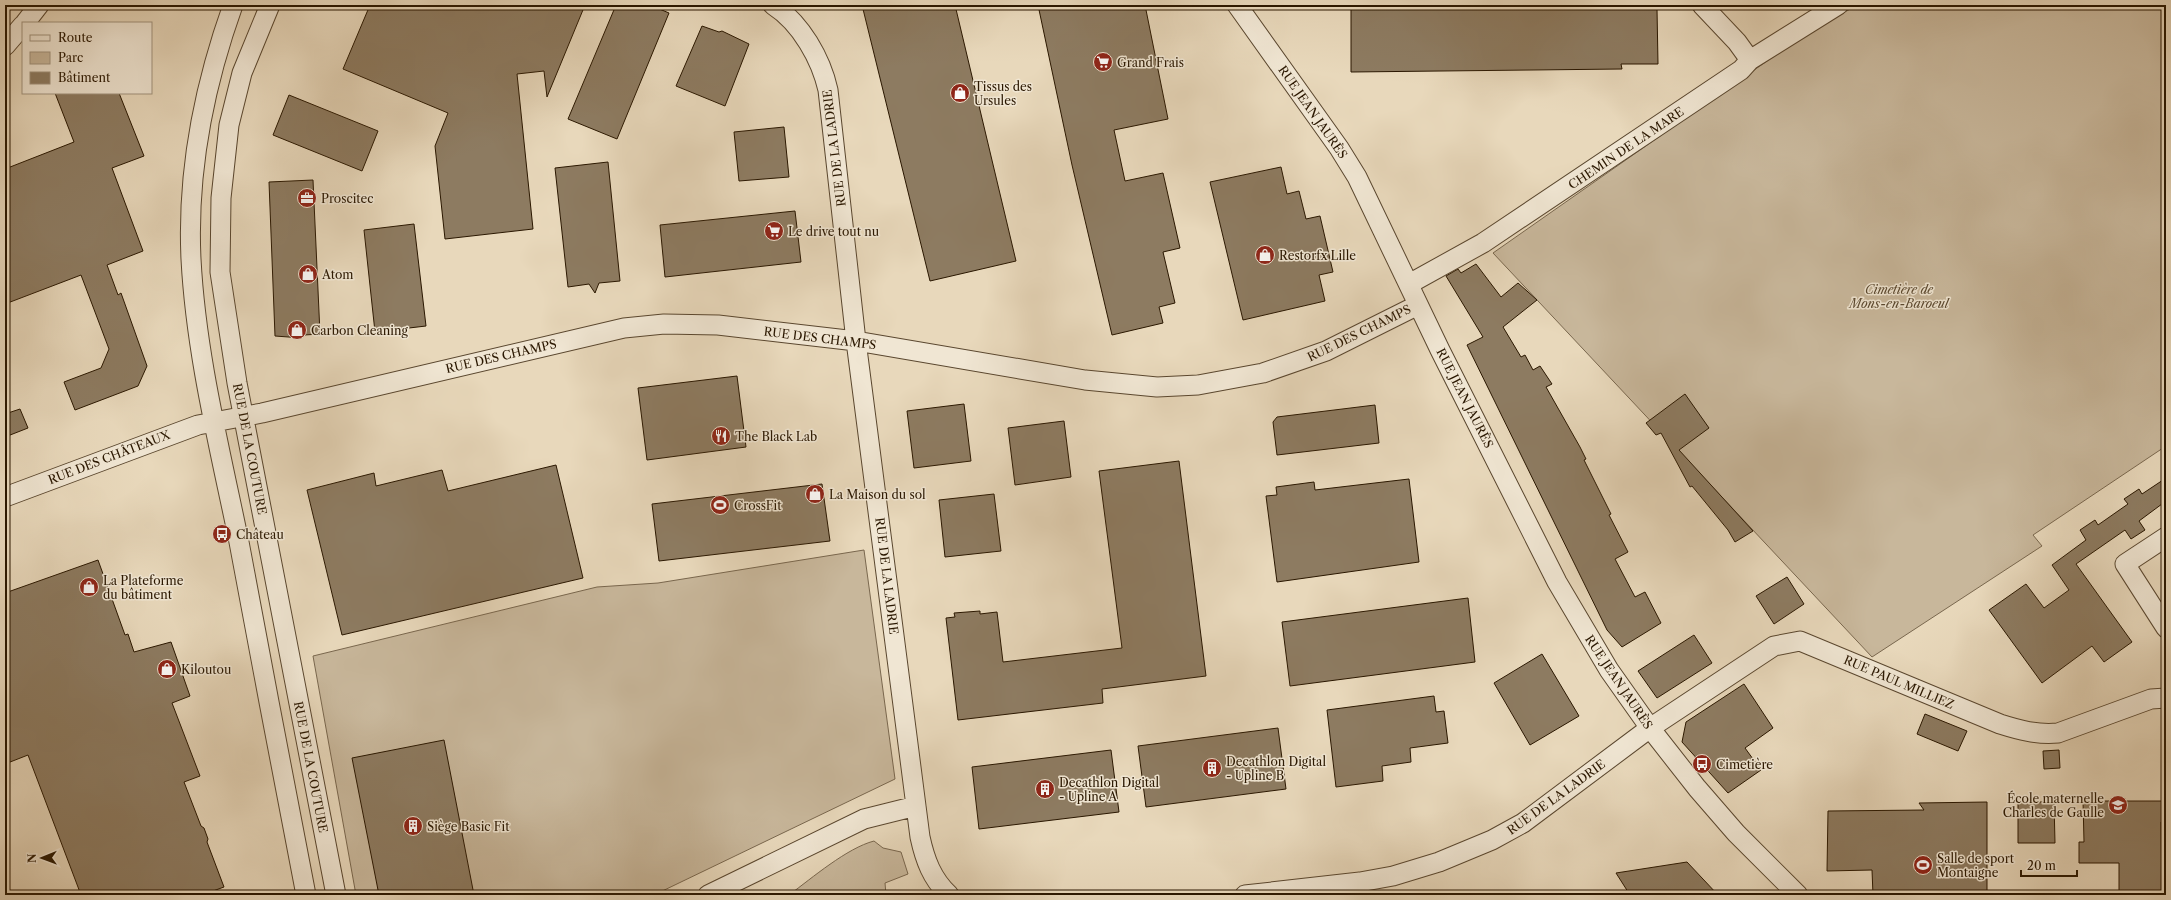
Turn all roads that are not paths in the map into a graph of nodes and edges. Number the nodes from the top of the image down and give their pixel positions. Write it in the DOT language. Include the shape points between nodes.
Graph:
graph roads {
  1 [pos="39,5"];
  2 [pos="233,5"];
  3 [pos="270,5"];
  4 [pos="773,5"];
  5 [pos="1237,5"];
  6 [pos="1702,5"];
  7 [pos="1838,5"];
  8 [pos="26,22"];
  9 [pos="22,26"];
  10 [pos="5,46"];
  11 [pos="1750,60"];
  12 [pos="1409,284"];
  13 [pos="1418,305"];
  14 [pos="856,341"];
  15 [pos="244,417"];
  16 [pos="214,421"];
  17 [pos="5,497"];
  18 [pos="2166,537"];
  19 [pos="2166,628"];
  20 [pos="2166,698"];
  21 [pos="1650,728"];
  22 [pos="916,806"];
  23 [pos="306,895"];
  24 [pos="336,895"];
  25 [pos="708,895"];
  26 [pos="949,895"];
  27 [pos="1245,895"];
  28 [pos="1798,895"];
  1 -- 8 [label="street"];
  2 -- 16 [label="street" via="217,52 203,115 192,211 194,299"];
  3 -- 15 [label="street, RUE DE LA COUTURE" via="236,92 226,144 221,198 219,236 222,291"];
  4 -- 14 [label="street, RUE DE LA LADRIE" via="801,34 813,51 825,77 831,106"];
  5 -- 12 [label="street, RUE JEAN JAURÈS" via="1349,163"];
  6 -- 11 [label="street" via="1737,42"];
  7 -- 11 [label="street, CHEMIN DE LA MARE"];
  9 -- 10 [label="street"];
  11 -- 12 [label="street, CHEMIN DE LA MARE" via="1734,74 1572,184 1483,242"];
  12 -- 13 [label="street, RUE JEAN JAURÈS"];
  13 -- 14 [label="street, RUE DES CHAMPS" via="1311,357 1263,373 1198,385 1157,387 1113,384"];
  13 -- 21 [label="street, RUE JEAN JAURÈS" via="1565,598 1609,670"];
  14 -- 15 [label="street, RUE DES CHAMPS" via="706,324 642,326 602,332"];
  14 -- 22 [label="street, RUE DE LA LADRIE"];
  15 -- 16 [label="street, RUE DES CHAMPS"];
  15 -- 24 [label="street, RUE DE LA COUTURE"];
  16 -- 17 [label="street, RUE DES CHÂTEAUX" via="179,431"];
  16 -- 23 [label="street"];
  18 -- 19 [label="street" via="2126,564"];
  20 -- 21 [label="street, RUE PAUL MILLIEZ" via="2151,700 2058,733 2025,731 2000,724 1800,641 1774,646"];
  21 -- 27 [label="street, RUE DE LA LADRIE" via="1523,823 1474,848 1425,867 1375,880"];
  21 -- 28 [label="street, RUE JEAN JAURÈS" via="1736,833"];
  22 -- 25 [label="street" via="864,819"];
  22 -- 26 [label="street, RUE DE LA LADRIE" via="924,856 930,871"];
}
